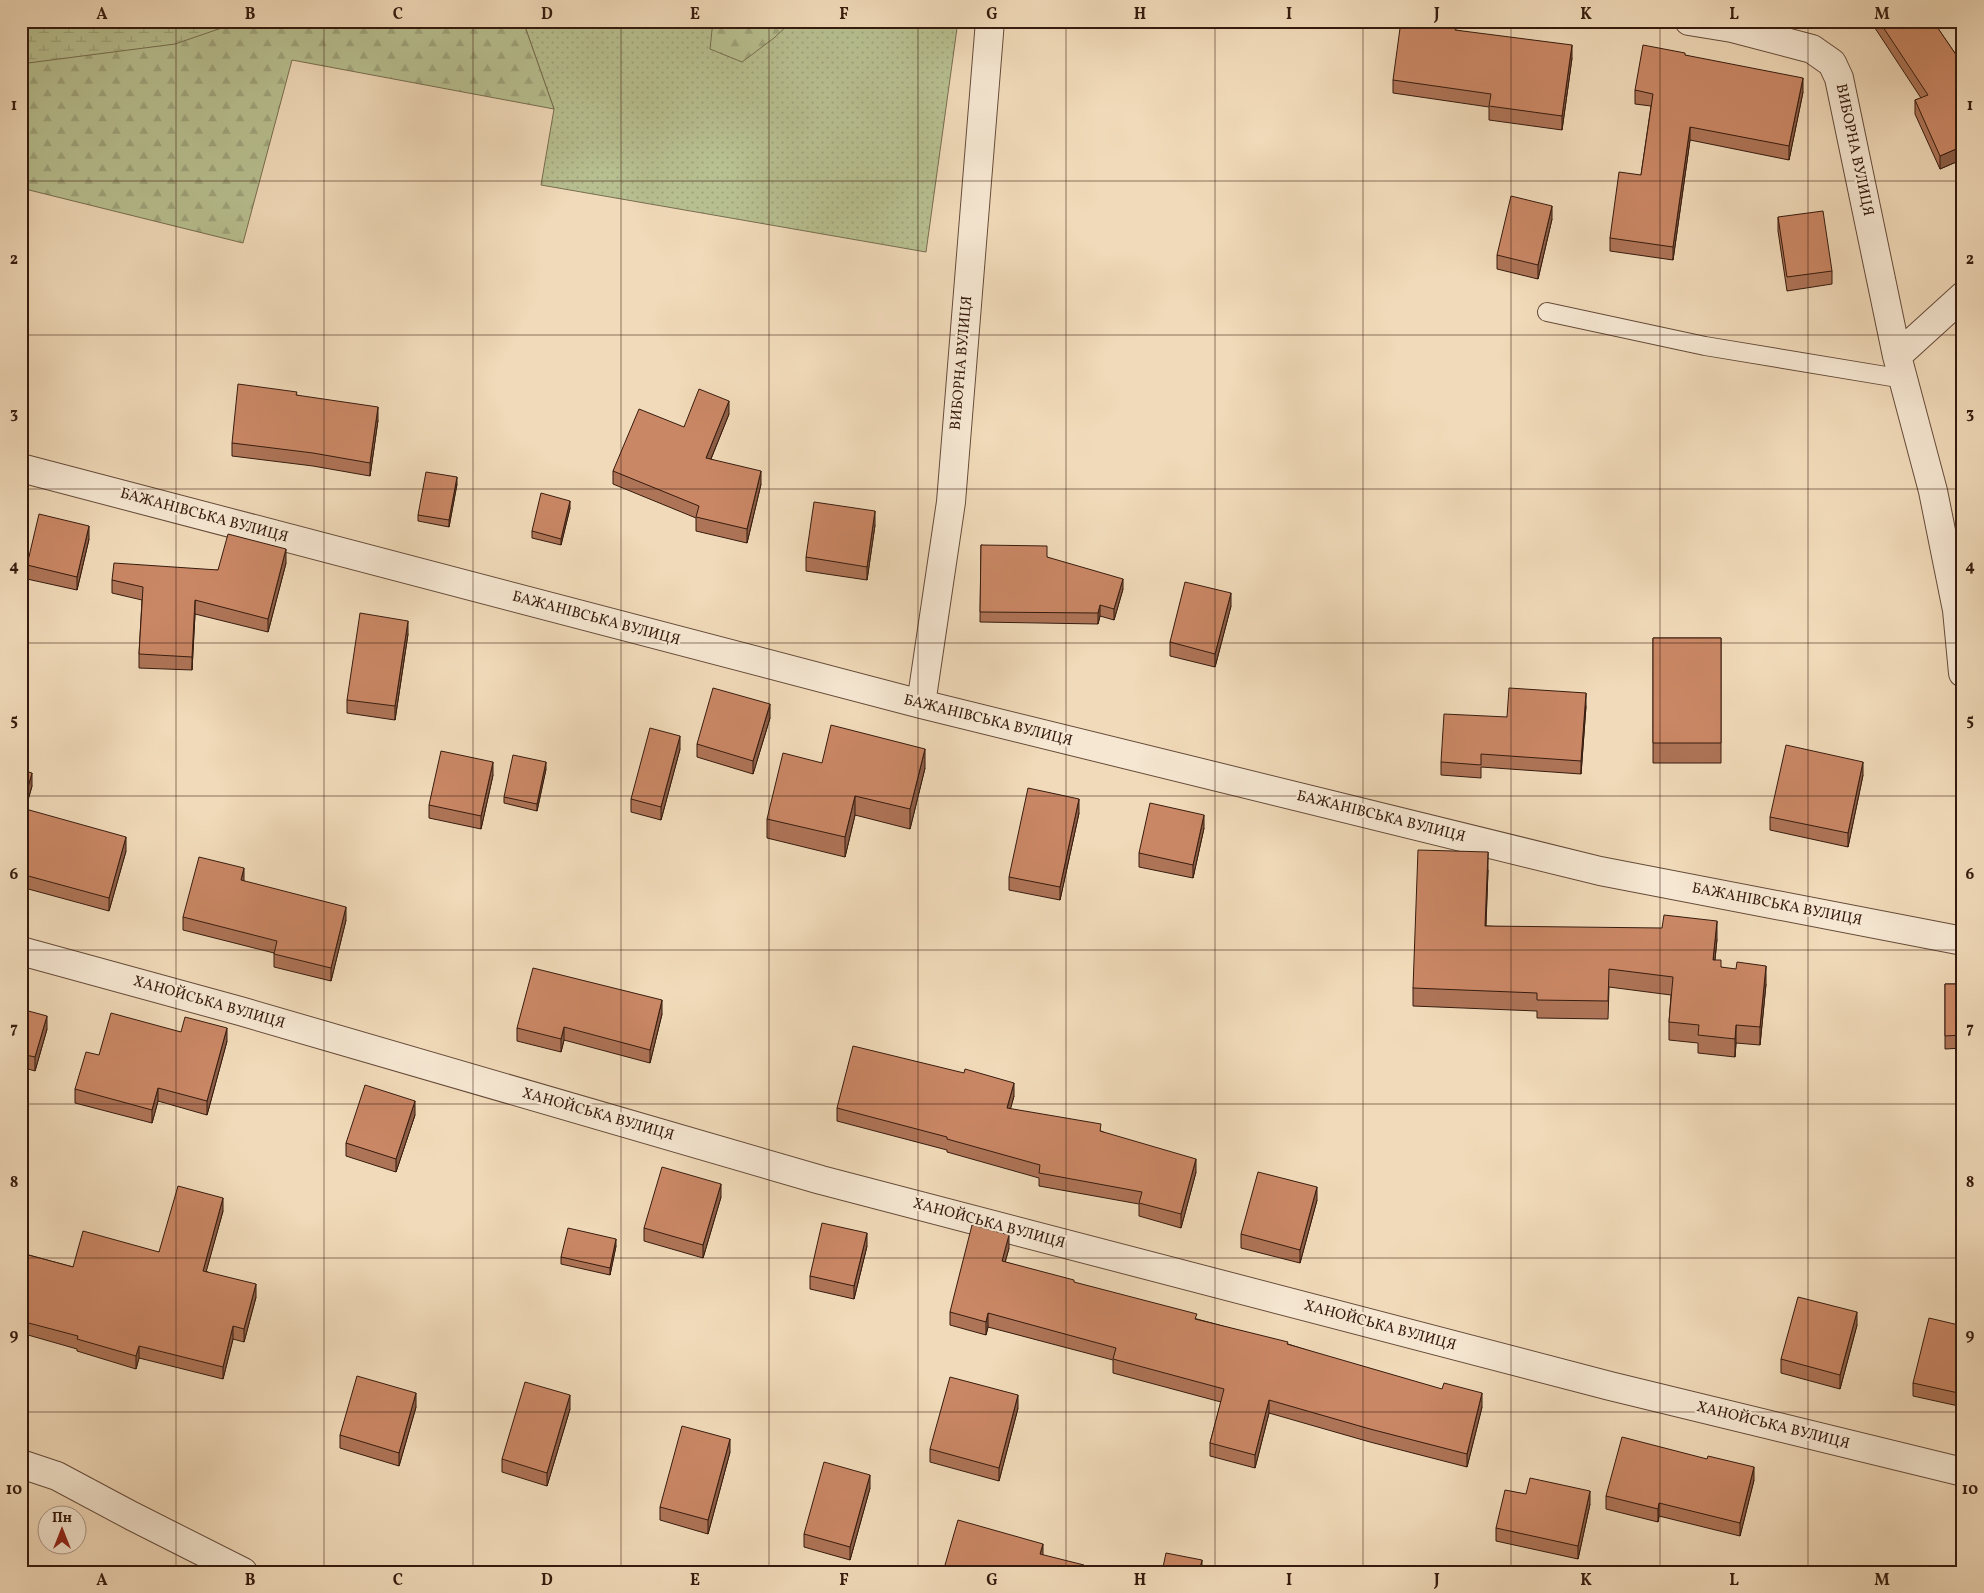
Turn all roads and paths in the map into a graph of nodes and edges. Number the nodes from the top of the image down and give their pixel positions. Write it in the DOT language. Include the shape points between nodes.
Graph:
graph roads {
  1 [pos="990,21"];
  2 [pos="1689,21"];
  3 [pos="1963,296"];
  4 [pos="1547,312"];
  5 [pos="1900,367"];
  6 [pos="21,468"];
  7 [pos="1963,673"];
  8 [pos="921,704"];
  9 [pos="1963,941"];
  10 [pos="21,950"];
  11 [pos="21,1464"];
  12 [pos="1963,1472"];
  13 [pos="243,1572"];
  1 -- 8 [label="street, ВИБОРНА ВУЛИЦЯ" via="950,502"];
  2 -- 5 [label="street, ВИБОРНА ВУЛИЦЯ" via="1732,28 1812,49 1832,63 1839,78"];
  3 -- 5 [label="street"];
  4 -- 5 [label="lane" via="1705,346"];
  5 -- 7 [label="street, ВИБОРНА ВУЛИЦЯ" via="1934,491 1957,610"];
  6 -- 8 [label="street, БАЖАНІВСЬКА ВУЛИЦЯ"];
  8 -- 9 [label="street, БАЖАНІВСЬКА ВУЛИЦЯ" via="1600,871"];
  10 -- 12 [label="street, ХАНОЙСЬКА ВУЛИЦЯ" via="822,1180 1610,1386"];
  11 -- 13 [label="street" via="57,1476"];
}
